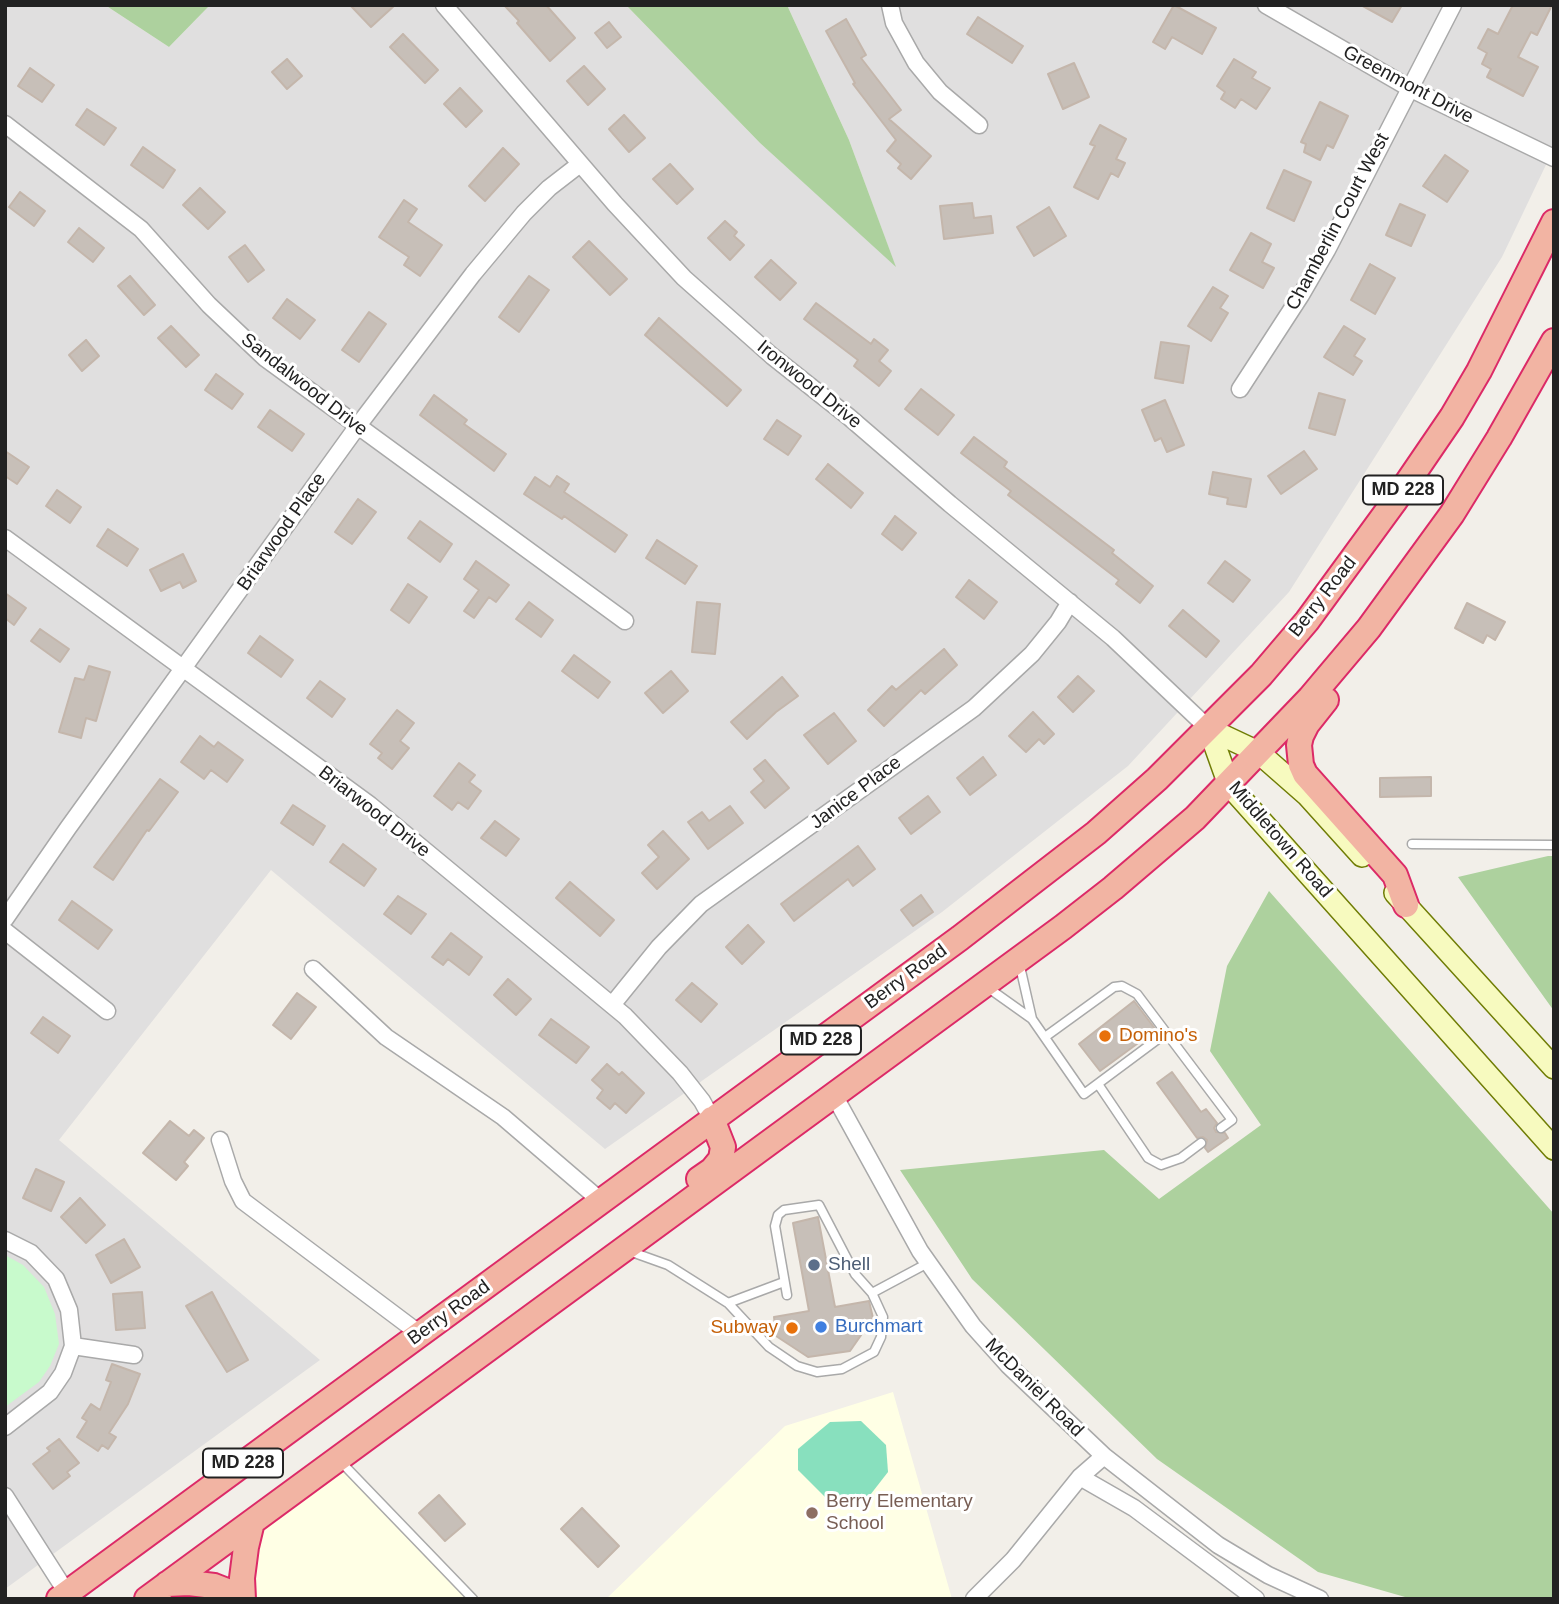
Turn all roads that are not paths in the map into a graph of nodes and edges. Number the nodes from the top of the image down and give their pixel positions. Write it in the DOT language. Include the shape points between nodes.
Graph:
graph roads {
  1 [pos="444,5"];
  2 [pos="890,5"];
  3 [pos="1266,5"];
  4 [pos="1453,5"];
  5 [pos="1410,89"];
  6 [pos="5,124"];
  7 [pos="979,125"];
  8 [pos="1554,158"];
  9 [pos="580,164"];
  10 [pos="1554,222"];
  11 [pos="1554,341"];
  12 [pos="1240,388"];
  13 [pos="357,427"];
  14 [pos="5,538"];
  15 [pos="1070,602"];
  16 [pos="625,621"];
  17 [pos="1369,628"];
  18 [pos="184,668"];
  19 [pos="1209,729"];
  20 [pos="1258,752"];
  21 [pos="1228,785"];
  22 [pos="1412,844"];
  23 [pos="1554,845"];
  24 [pos="1406,905"];
  25 [pos="5,919"];
  26 [pos="5,932"];
  27 [pos="1019,960"];
  28 [pos="313,969"];
  29 [pos="985,985"];
  30 [pos="612,1005"];
  31 [pos="107,1011"];
  32 [pos="1032,1019"];
  33 [pos="1166,1033"];
  34 [pos="1045,1037"];
  35 [pos="1554,1068"];
  36 [pos="1098,1084"];
  37 [pos="834,1095"];
  38 [pos="712,1119"];
  39 [pos="1221,1128"];
  40 [pos="220,1140"];
  41 [pos="1201,1143"];
  42 [pos="1554,1149"];
  43 [pos="601,1201"];
  44 [pos="5,1240"];
  45 [pos="625,1249"];
  46 [pos="928,1263"];
  47 [pos="785,1282"];
  48 [pos="872,1293"];
  49 [pos="787,1295"];
  50 [pos="728,1303"];
  51 [pos="511,1332"];
  52 [pos="420,1334"];
  53 [pos="73,1346"];
  54 [pos="134,1355"];
  55 [pos="5,1427"];
  56 [pos="1104,1456"];
  57 [pos="339,1460"];
  58 [pos="1080,1477"];
  59 [pos="5,1496"];
  60 [pos="252,1522"];
  61 [pos="167,1584"];
  62 [pos="63,1596"];
  63 [pos="147,1599"];
  64 [pos="240,1599"];
  65 [pos="473,1599"];
  66 [pos="974,1599"];
  67 [pos="1256,1599"];
  68 [pos="1320,1599"];
  1 -- 9 [label="street, Ironwood Drive"];
  2 -- 7 [label="street" via="894,23 916,63 940,92"];
  3 -- 5 [label="street, Greenmont Drive"];
  4 -- 5 [label="street, Chamberlin Court West"];
  5 -- 8 [label="street, Greenmont Drive"];
  5 -- 12 [label="street, Chamberlin Court West" via="1327,250"];
  6 -- 13 [label="street, Sandalwood Drive" via="141,229 253,348"];
  9 -- 13 [label="street, Briarwood Place" via="549,188 501,239"];
  9 -- 15 [label="street, Ironwood Drive" via="660,253 745,333"];
  10 -- 19 [label="highway, Berry Road / MD 228" via="1479,371 1429,452 1307,621"];
  11 -- 17 [label="highway, MD 228" via="1452,514"];
  13 -- 16 [label="street, Sandalwood Drive"];
  13 -- 18 [label="street, Briarwood Place"];
  14 -- 18 [label="street, Briarwood Drive"];
  15 -- 19 [label="street, Ironwood Drive"];
  15 -- 30 [label="street, Janice Place" via="1032,654 974,708 701,904"];
  17 -- 20 [label="highway, MD 228"];
  17 -- 24 [label="highway" via="1369,649 1307,724 1300,757 1305,774 1395,875"];
  18 -- 25 [label="street, Briarwood Place"];
  18 -- 30 [label="street, Briarwood Drive" via="370,805"];
  19 -- 20 [label="main road"];
  19 -- 21 [label="main road, Middletown Road"];
  19 -- 38 [label="highway, Berry Road / MD 228" via="1096,833 1030,885"];
  20 -- 21 [label="highway, MD 228"];
  20 -- 24 [label="main road" via="1307,795"];
  21 -- 27 [label="highway, MD 228" via="1113,888"];
  21 -- 42 [label="main road, Middletown Road"];
  22 -- 23 [label="lane"];
  24 -- 35 [label="main road"];
  26 -- 31 [label="street"];
  27 -- 29 [label="highway, MD 228"];
  27 -- 32 [label="lane"];
  28 -- 43 [label="street" via="386,1037 503,1117"];
  29 -- 32 [label="lane"];
  29 -- 37 [label="highway, MD 228"];
  30 -- 38 [label="street, Briarwood Drive" via="664,1055"];
  32 -- 34 [label="lane"];
  33 -- 34 [label="lane" via="1137,994 1122,986 1114,987"];
  33 -- 36 [label="lane"];
  33 -- 39 [label="lane" via="1232,1120"];
  34 -- 36 [label="lane" via="1084,1094"];
  36 -- 41 [label="lane" via="1148,1158 1161,1165 1181,1158"];
  37 -- 45 [label="highway, MD 228"];
  37 -- 46 [label="street, McDaniel Road"];
  38 -- 43 [label="highway, Berry Road / MD 228"];
  38 -- 51 [label="highway" via="723,1147 712,1170 622,1235"];
  40 -- 52 [label="street" via="243,1201"];
  43 -- 52 [label="highway, Berry Road / MD 228"];
  44 -- 53 [label="street" via="31,1253 56,1279 69,1310"];
  45 -- 50 [label="lane" via="668,1265"];
  45 -- 51 [label="highway, MD 228"];
  46 -- 48 [label="lane"];
  46 -- 56 [label="street, McDaniel Road" via="1008,1365"];
  47 -- 48 [label="lane" via="775,1226 778,1215 820,1205 855,1274"];
  47 -- 49 [label="lane"];
  47 -- 50 [label="lane"];
  48 -- 50 [label="lane" via="883,1317 874,1352 842,1369 817,1373 769,1347"];
  51 -- 57 [label="highway, MD 228"];
  52 -- 62 [label="highway, Berry Road / MD 228"];
  53 -- 54 [label="street"];
  53 -- 55 [label="street" via="50,1392"];
  56 -- 58 [label="street"];
  56 -- 68 [label="street, McDaniel Road" via="1218,1545"];
  57 -- 60 [label="highway, MD 228"];
  57 -- 65 [label="lane"];
  58 -- 66 [label="street" via="1013,1560"];
  58 -- 67 [label="street" via="1134,1508"];
  59 -- 62 [label="street"];
  60 -- 61 [label="highway, MD 228"];
  60 -- 64 [label="highway"];
  61 -- 63 [label="highway, MD 228"];
  61 -- 64 [label="highway" via="214,1586"];
}
